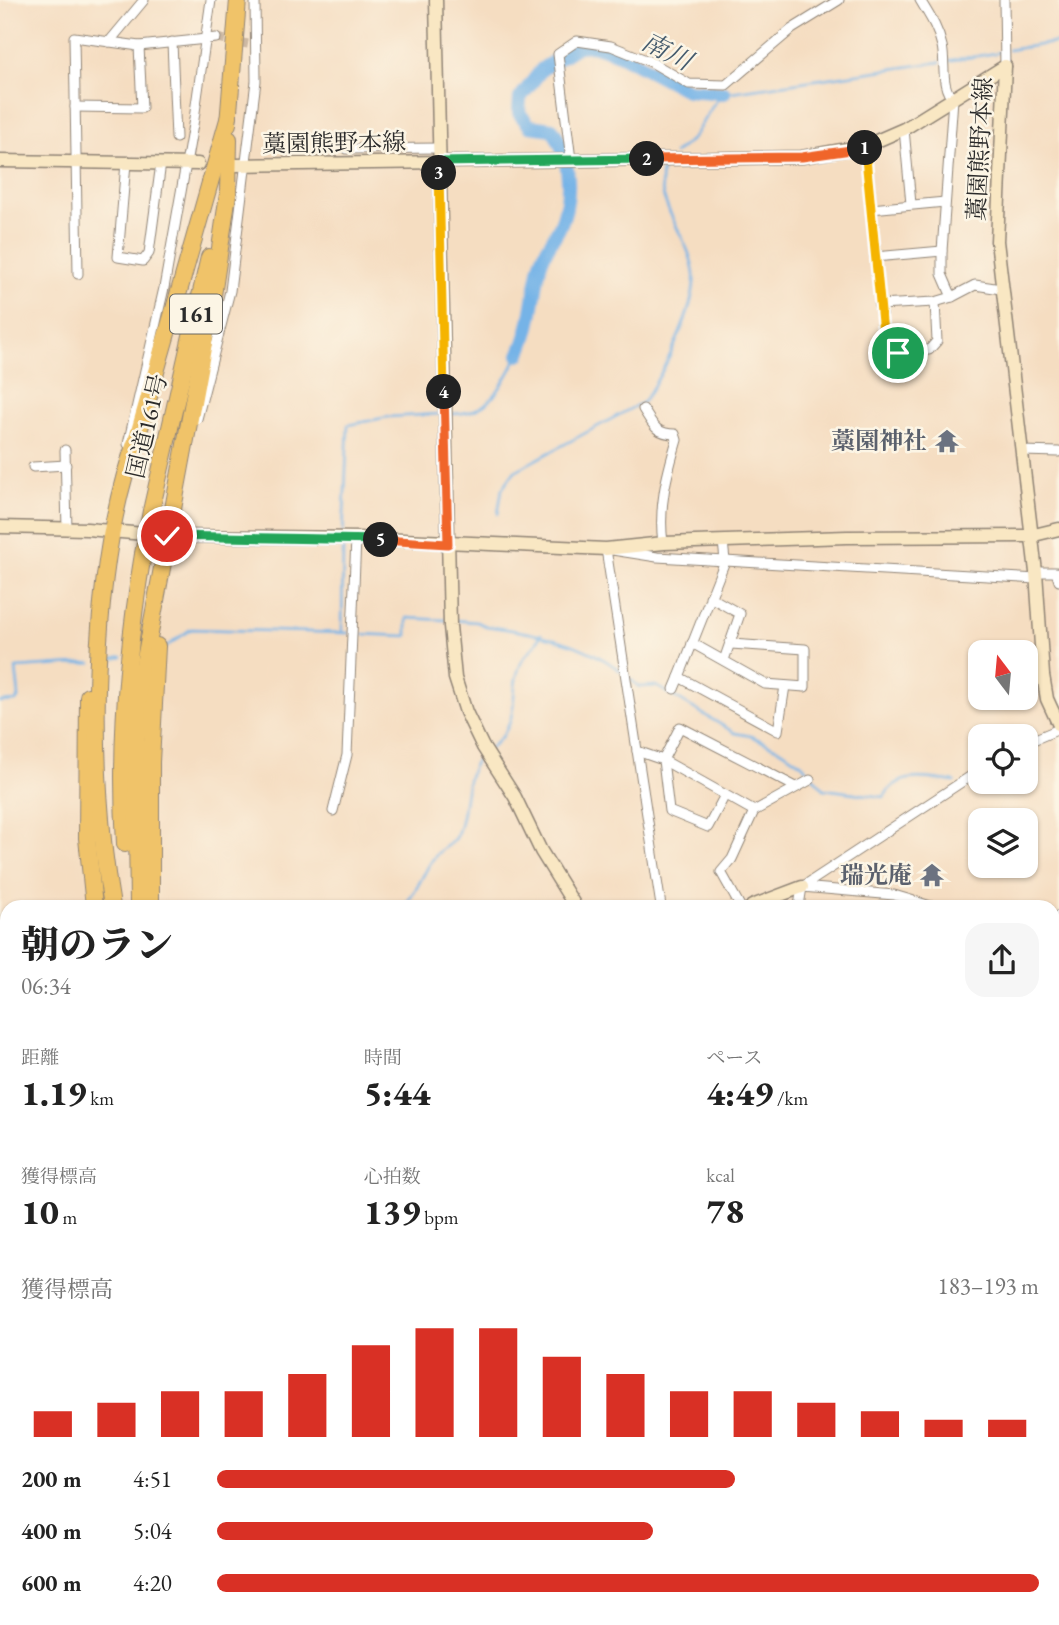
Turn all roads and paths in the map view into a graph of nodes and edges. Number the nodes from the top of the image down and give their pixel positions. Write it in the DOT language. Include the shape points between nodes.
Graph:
graph roads {
  1 [pos="144,0"];
  2 [pos="211,0"];
  3 [pos="238,0"];
  4 [pos="255,0"];
  5 [pos="436,0"];
  6 [pos="839,0"];
  7 [pos="920,0"];
  8 [pos="1004,0"];
  9 [pos="205,38"];
  10 [pos="216,38"];
  11 [pos="109,42"];
  12 [pos="172,42"];
  13 [pos="139,46"];
  14 [pos="1005,61"];
  15 [pos="953,99"];
  16 [pos="75,107"];
  17 [pos="229,116"];
  18 [pos="175,118"];
  19 [pos="194,119"];
  20 [pos="904,129"];
  21 [pos="176,138"];
  22 [pos="865,146"];
  23 [pos="439,148"];
  24 [pos="346,149"];
  25 [pos="566,160"];
  26 [pos="0,161"];
  27 [pos="439,162"];
  28 [pos="76,163"];
  29 [pos="126,163"];
  30 [pos="161,163"];
  31 [pos="192,164"];
  32 [pos="241,165"];
  33 [pos="945,202"];
  34 [pos="911,205"];
  35 [pos="871,209"];
  36 [pos="942,251"];
  37 [pos="875,257"];
  38 [pos="78,274"];
  39 [pos="1002,289"];
  40 [pos="952,297"];
  41 [pos="934,302"];
  42 [pos="878,305"];
  43 [pos="898,353"];
  44 [pos="900,370"];
  45 [pos="643,409"];
  46 [pos="65,450"];
  47 [pos="1022,451"];
  48 [pos="1059,452"];
  49 [pos="180,458"];
  50 [pos="66,465"];
  51 [pos="33,467"];
  52 [pos="126,467"];
  53 [pos="0,527"];
  54 [pos="1059,528"];
  55 [pos="67,529"];
  56 [pos="114,533"];
  57 [pos="167,536"];
  58 [pos="1030,536"];
  59 [pos="348,538"];
  60 [pos="723,541"];
  61 [pos="663,543"];
  62 [pos="448,544"];
  63 [pos="606,550"];
  64 [pos="724,561"];
  65 [pos="1036,575"];
  66 [pos="1059,581"];
  67 [pos="710,597"];
  68 [pos="692,643"];
  69 [pos="731,644"];
  70 [pos="151,651"];
  71 [pos="724,660"];
  72 [pos="95,664"];
  73 [pos="680,677"];
  74 [pos="785,686"];
  75 [pos="674,689"];
  76 [pos="1059,727"];
  77 [pos="1038,737"];
  78 [pos="637,751"];
  79 [pos="663,760"];
  80 [pos="968,777"];
  81 [pos="810,780"];
  82 [pos="794,786"];
  83 [pos="725,795"];
  84 [pos="333,811"];
  85 [pos="754,811"];
  86 [pos="802,887"];
  87 [pos="93,900"];
  88 [pos="111,900"];
  89 [pos="131,900"];
  90 [pos="138,900"];
  91 [pos="151,900"];
  92 [pos="571,900"];
  93 [pos="660,900"];
  94 [pos="737,900"];
  95 [pos="768,900"];
  96 [pos="800,900"];
  97 [pos="911,900"];
  1 -- 11 [label="street"];
  2 -- 9 [label="street"];
  3 -- 17 [label="highway, 国道161号 / 161"];
  4 -- 32 [label="street"];
  5 -- 23 [label="street"];
  6 -- 25 [label="street" via="792,29 726,85 689,84 651,62 595,42 577,41 558,54"];
  7 -- 15 [label="street" via="936,26 946,66 945,87"];
  8 -- 14 [label="street"];
  9 -- 10 [label="street"];
  9 -- 12 [label="street"];
  9 -- 19 [label="street"];
  11 -- 13 [label="street"];
  11 -- 16 [label="street" via="74,37"];
  12 -- 13 [label="street"];
  12 -- 18 [label="street"];
  13 -- 16 [label="street" via="142,108"];
  14 -- 15 [label="street, 藁園熊野本線"];
  14 -- 39 [label="street, 藁園熊野本線" via="997,220"];
  15 -- 20 [label="street, 藁園熊野本線"];
  15 -- 33 [label="street"];
  16 -- 28 [label="street"];
  17 -- 49 [label="highway" via="228,194"];
  17 -- 52 [label="highway"];
  17 -- 89 [label="highway, 国道161号 / 161, bridge" via="209,255 151,511 129,656 123,799"];
  18 -- 19 [label="street"];
  18 -- 21 [label="street"];
  19 -- 31 [label="street"];
  20 -- 22 [label="street, 藁園熊野本線"];
  20 -- 34 [label="street"];
  22 -- 25 [label="street, 藁園熊野本線" via="802,157"];
  22 -- 35 [label="street"];
  23 -- 24 [label="street"];
  23 -- 27 [label="street"];
  25 -- 27 [label="street, 藁園熊野本線"];
  26 -- 28 [label="street"];
  27 -- 32 [label="street, 藁園熊野本線"];
  27 -- 62 [label="street"];
  28 -- 29 [label="street"];
  28 -- 38 [label="street"];
  29 -- 30 [label="street"];
  29 -- 30 [label="street" via="118,257 143,261 149,253"];
  30 -- 31 [label="street"];
  31 -- 52 [label="street"];
  32 -- 49 [label="street" via="230,291 187,456"];
  33 -- 34 [label="street"];
  33 -- 36 [label="street"];
  34 -- 35 [label="street"];
  35 -- 37 [label="street"];
  36 -- 37 [label="street"];
  36 -- 40 [label="street" via="942,274"];
  37 -- 42 [label="street"];
  39 -- 40 [label="street" via="975,285"];
  39 -- 47 [label="street, 藁園熊野本線"];
  40 -- 41 [label="street"];
  41 -- 42 [label="street"];
  41 -- 43 [label="street" via="937,341 929,350"];
  42 -- 43 [label="street" via="885,353"];
  43 -- 44 [label="street"];
  45 -- 61 [label="street" via="655,429 675,434 677,440 667,469 660,524"];
  46 -- 50 [label="street"];
  47 -- 48 [label="street"];
  47 -- 58 [label="street, 藁園熊野本線"];
  49 -- 57 [label="highway"];
  50 -- 51 [label="street"];
  50 -- 55 [label="street"];
  52 -- 56 [label="highway"];
  53 -- 55 [label="street"];
  54 -- 58 [label="street"];
  55 -- 56 [label="street"];
  56 -- 57 [label="street"];
  56 -- 72 [label="highway" via="103,604 96,610"];
  57 -- 59 [label="street"];
  57 -- 70 [label="highway"];
  58 -- 60 [label="street"];
  58 -- 65 [label="street, 藁園熊野本線"];
  59 -- 62 [label="street"];
  59 -- 84 [label="street" via="352,633 346,755"];
  60 -- 61 [label="street"];
  60 -- 64 [label="street"];
  61 -- 63 [label="street"];
  62 -- 63 [label="street"];
  62 -- 92 [label="street" via="455,678 466,712"];
  63 -- 64 [label="street"];
  63 -- 78 [label="street"];
  64 -- 65 [label="street"];
  64 -- 67 [label="street"];
  65 -- 66 [label="street" via="1056,572"];
  65 -- 76 [label="street, 藁園熊野本線" via="1046,699"];
  67 -- 68 [label="street"];
  67 -- 69 [label="street" via="740,614"];
  68 -- 71 [label="street"];
  68 -- 73 [label="street"];
  69 -- 71 [label="street"];
  69 -- 74 [label="street" via="805,649 805,687"];
  70 -- 90 [label="highway" via="136,747"];
  70 -- 91 [label="highway" via="147,762"];
  71 -- 74 [label="street" via="765,684"];
  72 -- 87 [label="highway" via="87,838"];
  72 -- 88 [label="highway" via="98,773"];
  73 -- 74 [label="street" via="778,732"];
  73 -- 75 [label="street"];
  76 -- 77 [label="street"];
  78 -- 79 [label="street"];
  78 -- 93 [label="street"];
  79 -- 82 [label="street" via="680,727"];
  79 -- 83 [label="street"];
  79 -- 83 [label="street" via="669,811 708,827"];
  80 -- 86 [label="street"];
  81 -- 82 [label="street"];
  82 -- 85 [label="street"];
  83 -- 85 [label="street"];
  85 -- 94 [label="street" via="721,872"];
  86 -- 95 [label="street"];
  86 -- 96 [label="street"];
  86 -- 97 [label="street"];
}
